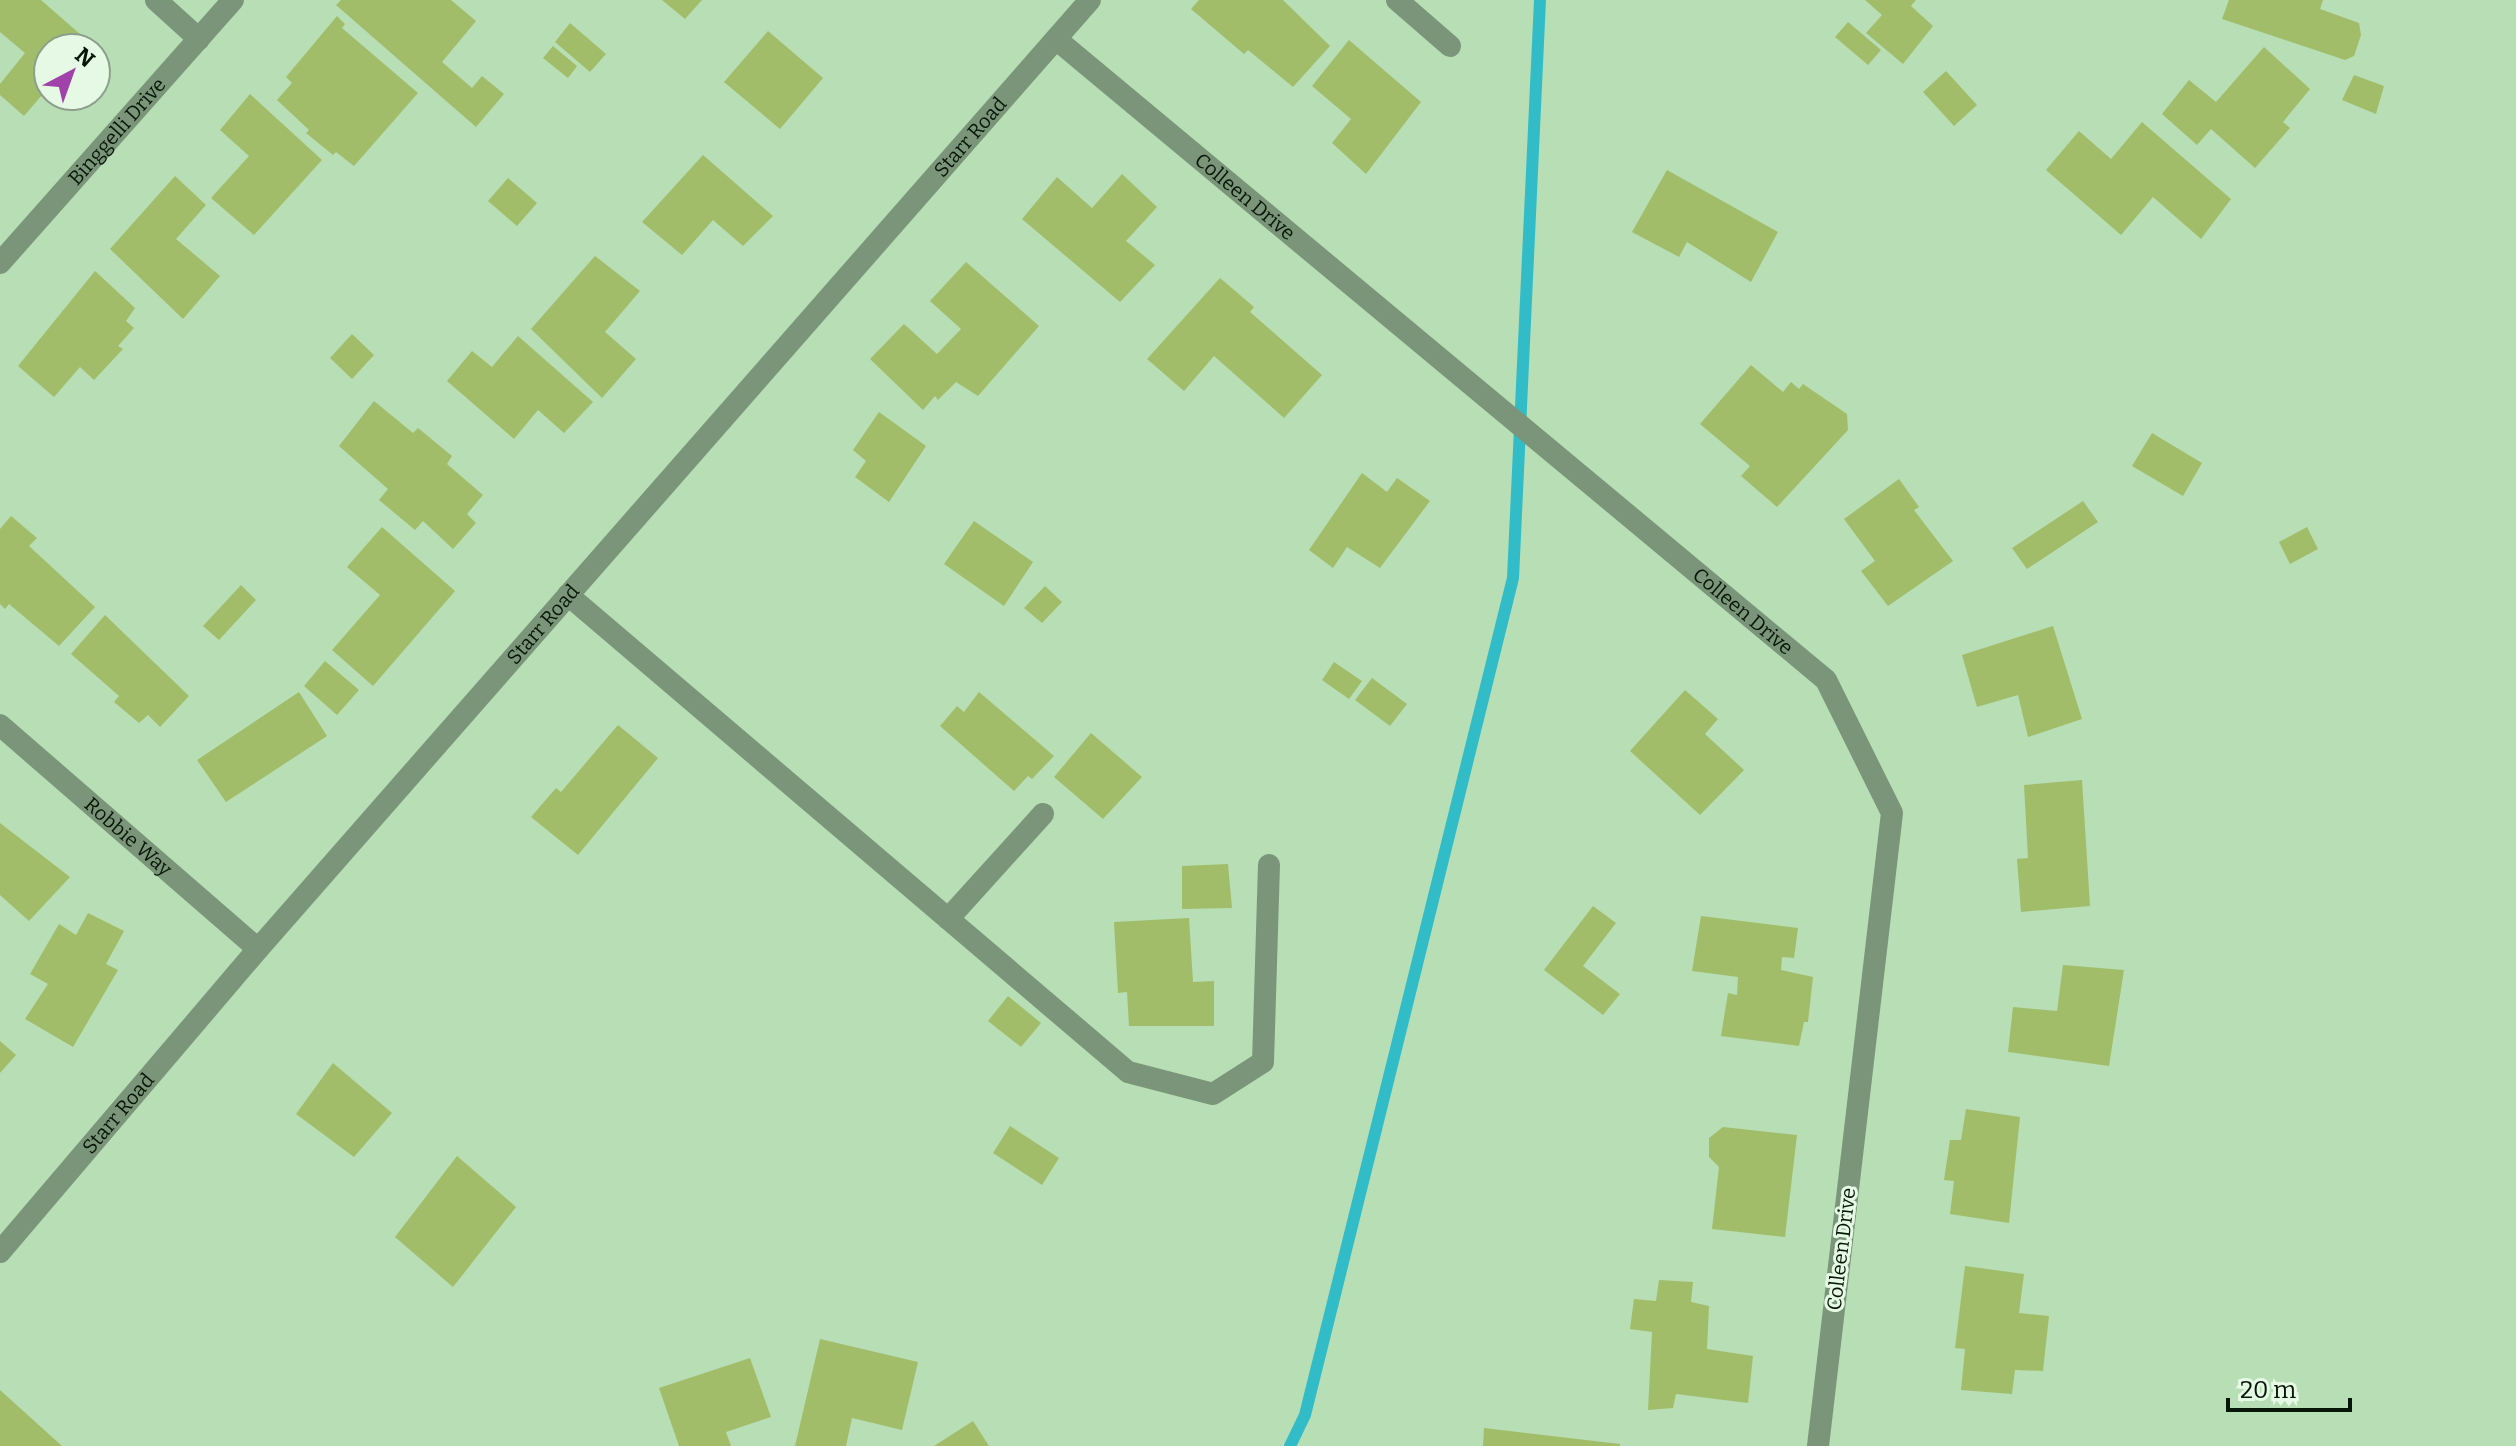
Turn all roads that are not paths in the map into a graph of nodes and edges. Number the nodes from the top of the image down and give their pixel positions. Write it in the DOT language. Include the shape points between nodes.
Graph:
graph roads {
  1 [pos="156,0"];
  2 [pos="233,0"];
  3 [pos="1090,0"];
  4 [pos="1397,0"];
  5 [pos="199,39"];
  6 [pos="1056,39"];
  7 [pos="1450,46"];
  8 [pos="0,263"];
  9 [pos="568,595"];
  10 [pos="0,725"];
  11 [pos="1043,814"];
  12 [pos="1269,865"];
  13 [pos="948,919"];
  14 [pos="258,949"];
  15 [pos="0,1252"];
  16 [pos="1818,1446"];
  1 -- 5 [label="street"];
  2 -- 5 [label="street, Binggelli Drive"];
  3 -- 6 [label="street, Starr Road"];
  4 -- 7 [label="street"];
  5 -- 8 [label="street, Binggelli Drive"];
  6 -- 9 [label="street, Starr Road"];
  6 -- 16 [label="street, Colleen Drive" via="1826,680 1892,813"];
  9 -- 13 [label="street"];
  9 -- 14 [label="street, Starr Road"];
  10 -- 14 [label="street, Robbie Way"];
  11 -- 13 [label="street"];
  12 -- 13 [label="street" via="1263,1062 1213,1094 1128,1072"];
  14 -- 15 [label="street, Starr Road"];
}
